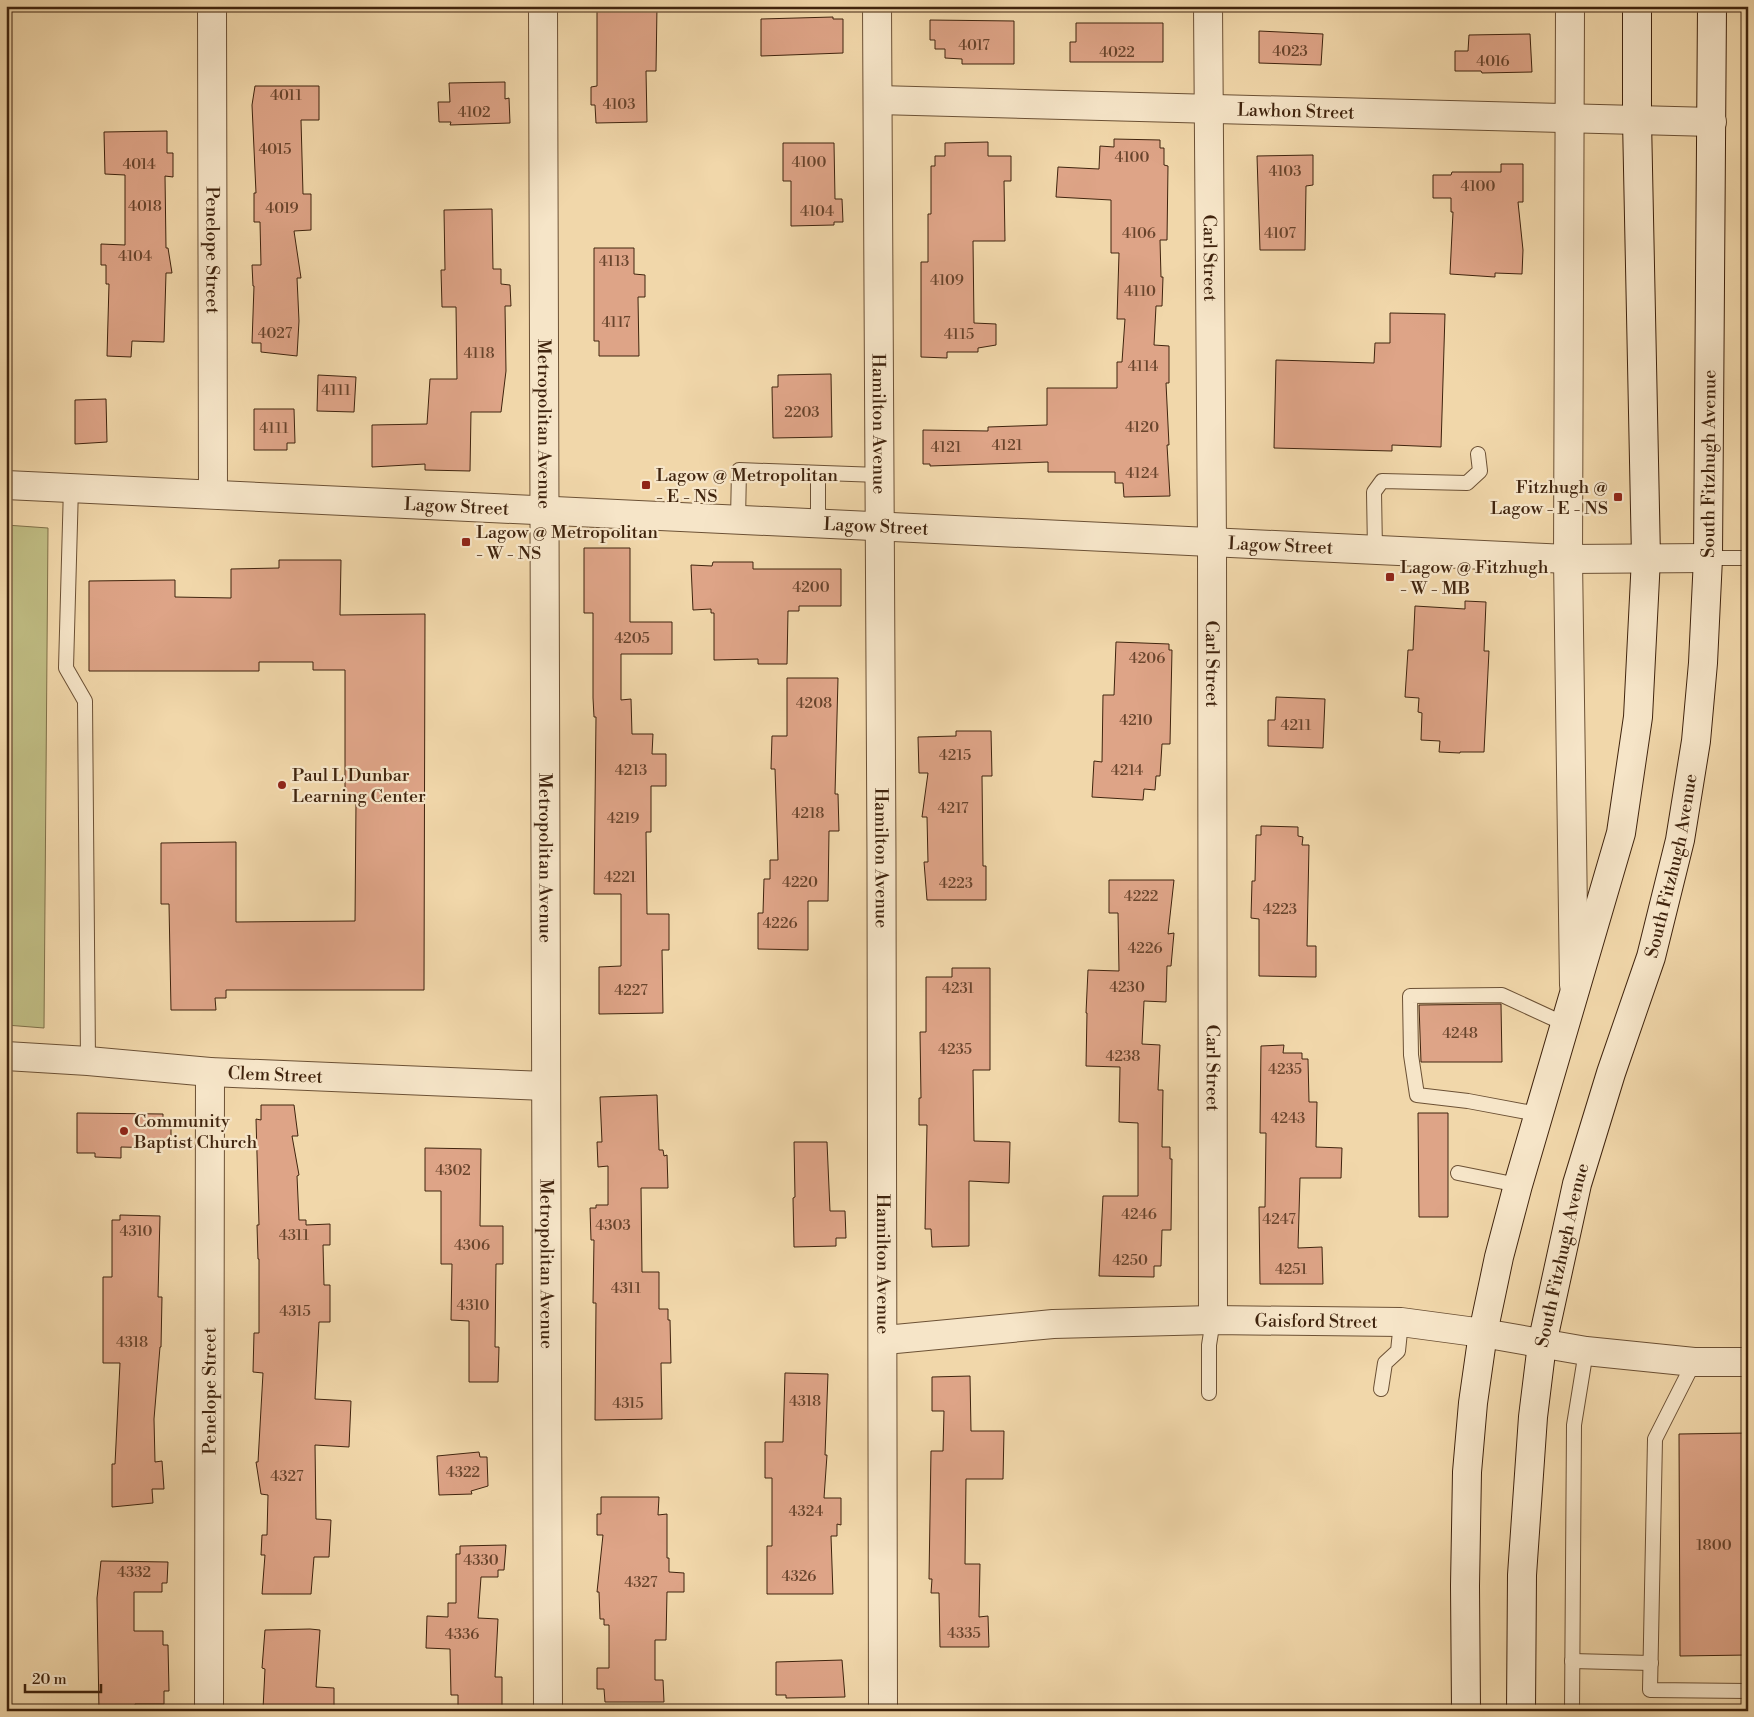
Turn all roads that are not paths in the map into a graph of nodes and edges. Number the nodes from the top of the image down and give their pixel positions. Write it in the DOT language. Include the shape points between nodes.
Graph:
graph roads {
  1 [pos="212,6"];
  2 [pos="543,6"];
  3 [pos="878,6"];
  4 [pos="1208,6"];
  5 [pos="1570,6"];
  6 [pos="1637,6"];
  7 [pos="1712,6"];
  8 [pos="878,100"];
  9 [pos="1208,108"];
  10 [pos="1570,118"];
  11 [pos="1637,120"];
  12 [pos="1712,122"];
  13 [pos="1478,454"];
  14 [pos="818,473"];
  15 [pos="879,475"];
  16 [pos="6,484"];
  17 [pos="71,487"];
  18 [pos="213,494"];
  19 [pos="545,510"];
  20 [pos="738,520"];
  21 [pos="818,524"];
  22 [pos="879,526"];
  23 [pos="1212,543"];
  24 [pos="1375,550"];
  25 [pos="1646,558"];
  26 [pos="1708,558"];
  27 [pos="1748,558"];
  28 [pos="1568,559"];
  29 [pos="1574,993"];
  30 [pos="1566,1024"];
  31 [pos="6,1056"];
  32 [pos="88,1061"];
  33 [pos="210,1072"];
  34 [pos="546,1086"];
  35 [pos="1538,1114"];
  36 [pos="1458,1173"];
  37 [pos="1518,1185"];
  38 [pos="1213,1320"];
  39 [pos="1401,1322"];
  40 [pos="1483,1333"];
  41 [pos="885,1340"];
  42 [pos="1542,1344"];
  43 [pos="1586,1351"];
  44 [pos="1694,1362"];
  45 [pos="1748,1362"];
  46 [pos="1381,1389"];
  47 [pos="1209,1393"];
  48 [pos="1572,1662"];
  49 [pos="1651,1663"];
  50 [pos="1748,1691"];
  51 [pos="209,1711"];
  52 [pos="548,1711"];
  53 [pos="883,1711"];
  54 [pos="1466,1711"];
  55 [pos="1521,1711"];
  56 [pos="1572,1711"];
  1 -- 18 [label="street, Penelope Street"];
  2 -- 19 [label="street, Metropolitan Avenue"];
  3 -- 8 [label="street, Hamilton Avenue"];
  4 -- 9 [label="street, Carl Street"];
  5 -- 10 [label="street"];
  6 -- 11 [label="street"];
  7 -- 12 [label="street, South Fitzhugh Avenue"];
  8 -- 9 [label="street, Lawhon Street"];
  8 -- 15 [label="street, Hamilton Avenue"];
  9 -- 10 [label="street, Lawhon Street"];
  9 -- 23 [label="street, Carl Street"];
  10 -- 11 [label="street, Lawhon Street"];
  10 -- 28 [label="street"];
  11 -- 12 [label="street, Lawhon Street"];
  11 -- 25 [label="street"];
  12 -- 26 [label="street, South Fitzhugh Avenue"];
  13 -- 24 [label="lane" via="1480,471 1467,484 1382,481 1374,492"];
  14 -- 15 [label="lane"];
  14 -- 20 [label="lane" via="739,470"];
  14 -- 21 [label="lane"];
  15 -- 22 [label="street, Hamilton Avenue"];
  16 -- 17 [label="street, Lagow Street"];
  17 -- 18 [label="street, Lagow Street"];
  17 -- 32 [label="lane" via="66,668 85,700"];
  18 -- 19 [label="street, Lagow Street"];
  19 -- 20 [label="street, Lagow Street"];
  19 -- 34 [label="street, Metropolitan Avenue"];
  20 -- 21 [label="street, Lagow Street"];
  21 -- 22 [label="street, Lagow Street"];
  22 -- 23 [label="street, Lagow Street"];
  22 -- 41 [label="street, Hamilton Avenue"];
  23 -- 24 [label="street, Lagow Street"];
  23 -- 38 [label="street, Carl Street"];
  24 -- 28 [label="street, Lagow Street"];
  25 -- 26 [label="street, Lagow Street"];
  25 -- 28 [label="street, Lagow Street"];
  25 -- 29 [label="street" via="1638,716 1621,833"];
  26 -- 27 [label="lane, Lagow Street"];
  26 -- 42 [label="street, South Fitzhugh Avenue" via="1696,741 1680,840 1651,957 1577,1184"];
  28 -- 29 [label="street"];
  29 -- 30 [label="street"];
  30 -- 35 [label="street"];
  30 -- 35 [label="lane" via="1502,994 1410,996 1411,1055 1417,1096 1468,1101"];
  31 -- 32 [label="street, Clem Street"];
  32 -- 33 [label="street, Clem Street"];
  33 -- 34 [label="street, Clem Street"];
  33 -- 51 [label="street, Penelope Street"];
  34 -- 52 [label="street, Metropolitan Avenue"];
  35 -- 37 [label="street"];
  36 -- 37 [label="lane"];
  37 -- 40 [label="street"];
  38 -- 39 [label="street, Gaisford Street"];
  38 -- 41 [label="street, Gaisford Street" via="1053,1324"];
  38 -- 47 [label="lane" via="1209,1345"];
  39 -- 40 [label="street, Gaisford Street"];
  39 -- 46 [label="lane" via="1398,1351 1385,1363"];
  40 -- 42 [label="street, Gaisford Street"];
  40 -- 54 [label="street" via="1467,1472"];
  41 -- 53 [label="street, Hamilton Avenue"];
  42 -- 43 [label="street, Gaisford Street"];
  42 -- 55 [label="street, South Fitzhugh Avenue" via="1533,1417 1522,1575"];
  43 -- 44 [label="street, Gaisford Street"];
  43 -- 48 [label="lane" via="1574,1425"];
  44 -- 45 [label="street, Gaisford Street"];
  44 -- 49 [label="lane" via="1655,1439"];
  48 -- 49 [label="lane"];
  48 -- 56 [label="lane"];
  49 -- 50 [label="lane" via="1650,1690"];
}
